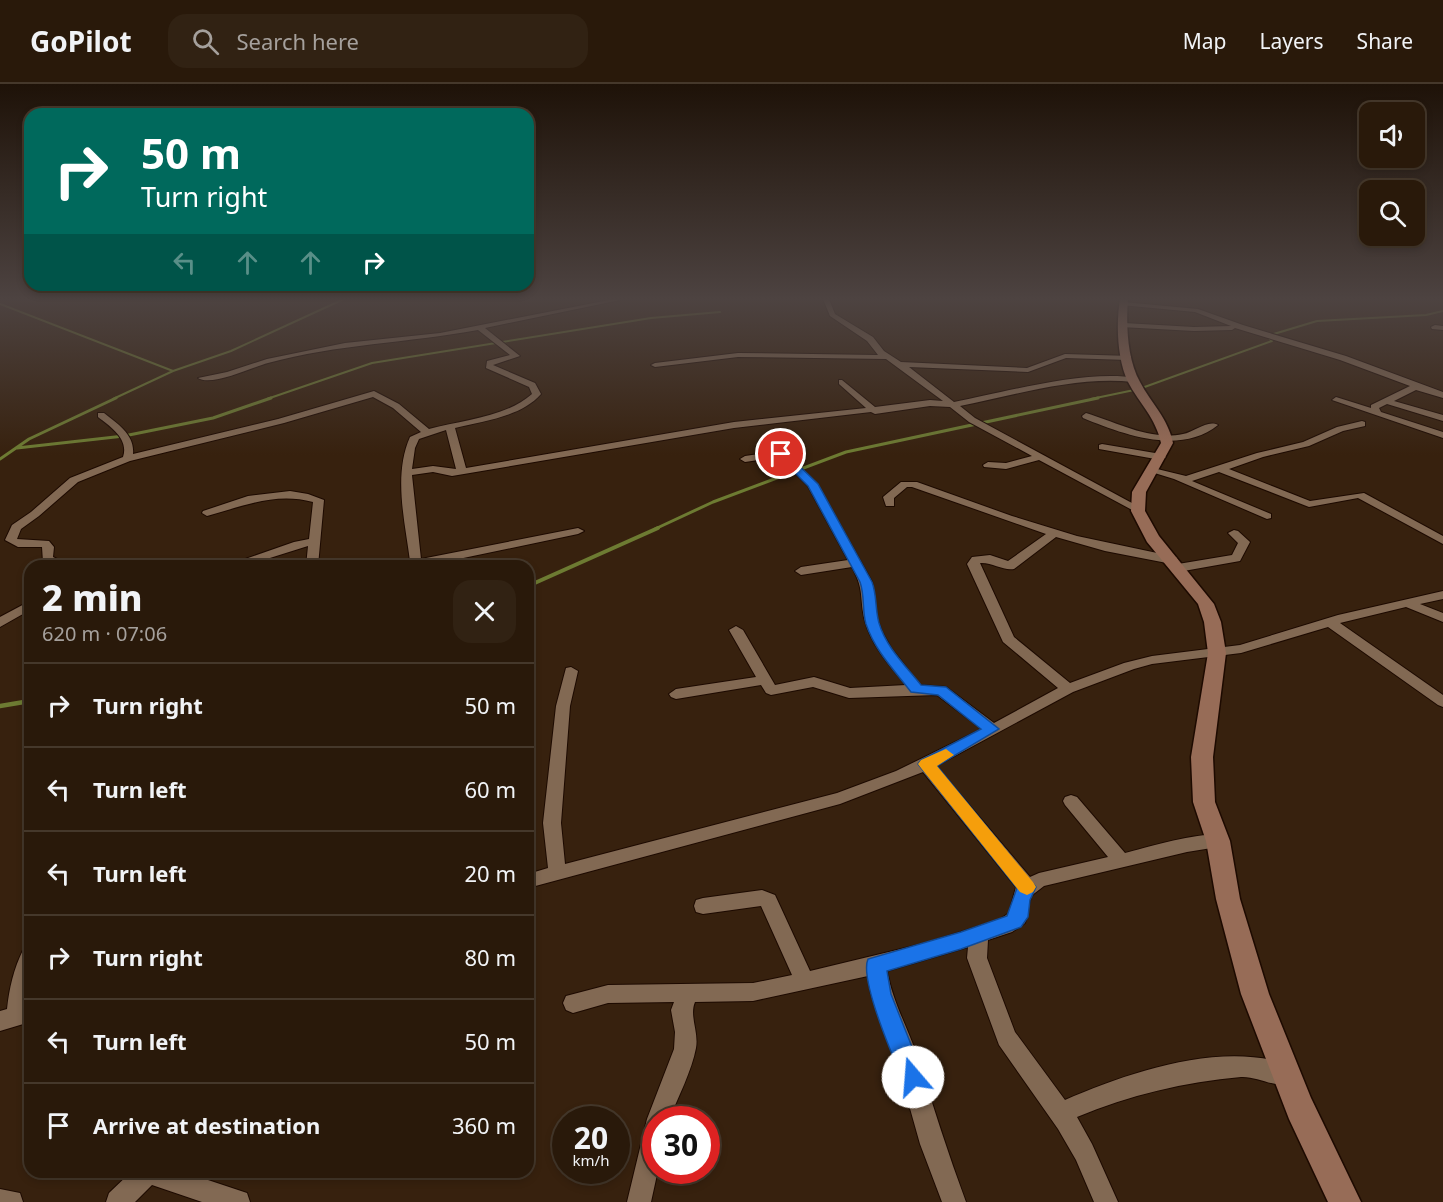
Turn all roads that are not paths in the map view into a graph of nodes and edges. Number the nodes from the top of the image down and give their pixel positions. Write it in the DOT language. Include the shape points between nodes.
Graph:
graph roads {
  1 [pos="315,351"];
  2 [pos="510,351"];
  3 [pos="881,351"];
  4 [pos="1125,351"];
  5 [pos="1320,351"];
  6 [pos="886,357"];
  7 [pos="900,364"];
  8 [pos="655,365"];
  9 [pos="1125,366"];
  10 [pos="202,378"];
  11 [pos="843,382"];
  12 [pos="1417,387"];
  13 [pos="1443,395"];
  14 [pos="1336,399"];
  15 [pos="1385,401"];
  16 [pos="953,405"];
  17 [pos="875,411"];
  18 [pos="1377,411"];
  19 [pos="101,415"];
  20 [pos="1086,416"];
  21 [pos="1443,418"];
  22 [pos="1362,424"];
  23 [pos="1213,425"];
  24 [pos="450,426"];
  25 [pos="427,432"];
  26 [pos="1443,435"];
  27 [pos="1102,447"];
  28 [pos="1160,455"];
  29 [pos="1039,457"];
  30 [pos="127,459"];
  31 [pos="745,459"];
  32 [pos="988,465"];
  33 [pos="1218,468"];
  34 [pos="462,471"];
  35 [pos="408,473"];
  36 [pos="1179,478"];
  37 [pos="890,504"];
  38 [pos="1138,509"];
  39 [pos="207,513"];
  40 [pos="1267,516"];
  41 [pos="578,531"];
  42 [pos="1234,533"];
  43 [pos="1052,535"];
  44 [pos="1443,541"];
  45 [pos="312,542"];
  46 [pos="49,560"];
  47 [pos="249,560"];
  48 [pos="312,560"];
  49 [pos="412,560"];
  50 [pos="432,560"];
  51 [pos="855,563"];
  52 [pos="1175,564"];
  53 [pos="801,571"];
  54 [pos="1443,595"];
  55 [pos="1407,603"];
  56 [pos="24,609"];
  57 [pos="1443,618"];
  58 [pos="1330,622"];
  59 [pos="0,623"];
  60 [pos="736,630"];
  61 [pos="1216,653"];
  62 [pos="571,671"];
  63 [pos="763,680"];
  64 [pos="916,689"];
  65 [pos="1068,689"];
  66 [pos="676,694"];
  67 [pos="1443,702"];
  68 [pos="992,729"];
  69 [pos="926,764"];
  70 [pos="1071,801"];
  71 [pos="1218,841"];
  72 [pos="1120,860"];
  73 [pos="557,873"];
  74 [pos="534,879"];
  75 [pos="1027,887"];
  76 [pos="703,906"];
  77 [pos="978,936"];
  78 [pos="876,965"];
  79 [pos="24,976"];
  80 [pos="805,982"];
  81 [pos="689,993"];
  82 [pos="573,1003"];
  83 [pos="16,1017"];
  84 [pos="1287,1075"];
  85 [pos="663,1106"];
  86 [pos="1060,1113"];
  87 [pos="143,1178"];
  88 [pos="167,1178"];
  89 [pos="643,1184"];
  90 [pos="0,1202"];
  91 [pos="11,1202"];
  92 [pos="118,1202"];
  93 [pos="238,1202"];
  94 [pos="639,1202"];
  95 [pos="954,1202"];
  96 [pos="1106,1202"];
  97 [pos="1345,1202"];
  1 -- 10 [label="street"];
  2 -- 24 [label="street" via="516,356 489,366 532,385 537,394 511,410"];
  3 -- 6 [label="street"];
  4 -- 9 [label="main road"];
  5 -- 12 [label="street"];
  6 -- 7 [label="street"];
  6 -- 8 [label="street" via="734,355"];
  7 -- 9 [label="street" via="1028,370 1065,356"];
  7 -- 16 [label="street"];
  9 -- 16 [label="street" via="1115,378 1064,383"];
  9 -- 28 [label="main road"];
  11 -- 17 [label="street"];
  12 -- 13 [label="street"];
  12 -- 15 [label="street"];
  14 -- 18 [label="street"];
  15 -- 18 [label="street" via="1374,407"];
  15 -- 21 [label="street"];
  16 -- 17 [label="street" via="930,403"];
  16 -- 29 [label="street" via="972,420"];
  17 -- 34 [label="street" via="734,425"];
  18 -- 26 [label="street"];
  19 -- 30 [label="street" via="124,436 130,448"];
  20 -- 28 [label="street"];
  22 -- 33 [label="street"];
  23 -- 28 [label="street" via="1183,436"];
  24 -- 25 [label="street"];
  24 -- 34 [label="street"];
  25 -- 30 [label="street" via="375,394"];
  25 -- 35 [label="street" via="414,437 411,443"];
  27 -- 28 [label="street"];
  28 -- 36 [label="street"];
  28 -- 38 [label="main road" via="1139,490"];
  29 -- 32 [label="street" via="1006,466"];
  29 -- 38 [label="street"];
  30 -- 46 [label="street" via="74,480 16,527 11,540 18,544 45,543"];
  31 -- 51 [label="street" via="781,454 795,465 812,484"];
  33 -- 36 [label="street"];
  33 -- 44 [label="street" via="1309,504 1360,495"];
  34 -- 35 [label="street" via="447,473 433,469"];
  35 -- 49 [label="street"];
  36 -- 40 [label="street"];
  37 -- 43 [label="street" via="888,497 905,484 913,484"];
  38 -- 52 [label="main road" via="1148,531"];
  39 -- 45 [label="street" via="276,493 319,500"];
  41 -- 50 [label="street"];
  42 -- 52 [label="street" via="1244,542 1236,558"];
  43 -- 52 [label="street"];
  43 -- 65 [label="street" via="1010,566 987,559 973,564 1008,639"];
  45 -- 47 [label="street"];
  45 -- 48 [label="street"];
  51 -- 53 [label="street"];
  51 -- 64 [label="street" via="870,594 872,621 880,644"];
  52 -- 61 [label="main road" via="1207,606"];
  54 -- 55 [label="street"];
  55 -- 57 [label="street"];
  55 -- 58 [label="street"];
  56 -- 59 [label="street"];
  58 -- 61 [label="street" via="1259,645"];
  58 -- 67 [label="street"];
  60 -- 63 [label="street"];
  61 -- 65 [label="street" via="1152,660"];
  61 -- 71 [label="main road" via="1202,757 1204,802"];
  62 -- 73 [label="street" via="563,705 552,823"];
  63 -- 64 [label="street" via="771,690 814,682 849,693"];
  63 -- 66 [label="street"];
  64 -- 68 [label="street" via="941,690"];
  65 -- 68 [label="street"];
  68 -- 69 [label="street"];
  69 -- 73 [label="street" via="840,798"];
  69 -- 75 [label="street"];
  70 -- 72 [label="street"];
  71 -- 72 [label="street"];
  71 -- 84 [label="main road" via="1228,899 1255,994"];
  72 -- 75 [label="street" via="1039,880"];
  73 -- 74 [label="street"];
  75 -- 77 [label="street" via="1014,922"];
  76 -- 80 [label="street" via="768,900"];
  77 -- 78 [label="street"];
  77 -- 86 [label="street" via="977,958 1006,1038"];
  78 -- 80 [label="street"];
  78 -- 95 [label="street" via="881,994 906,1055"];
  79 -- 83 [label="street"];
  80 -- 81 [label="street" via="753,992"];
  81 -- 82 [label="street" via="608,994"];
  81 -- 85 [label="street" via="681,1010 686,1049"];
  84 -- 86 [label="street" via="1245,1066 1188,1072 1108,1093"];
  84 -- 97 [label="main road"];
  86 -- 96 [label="street" via="1084,1152"];
  87 -- 92 [label="street"];
  88 -- 93 [label="street"];
  89 -- 94 [label="street"];
  90 -- 91 [label="street"];
}
